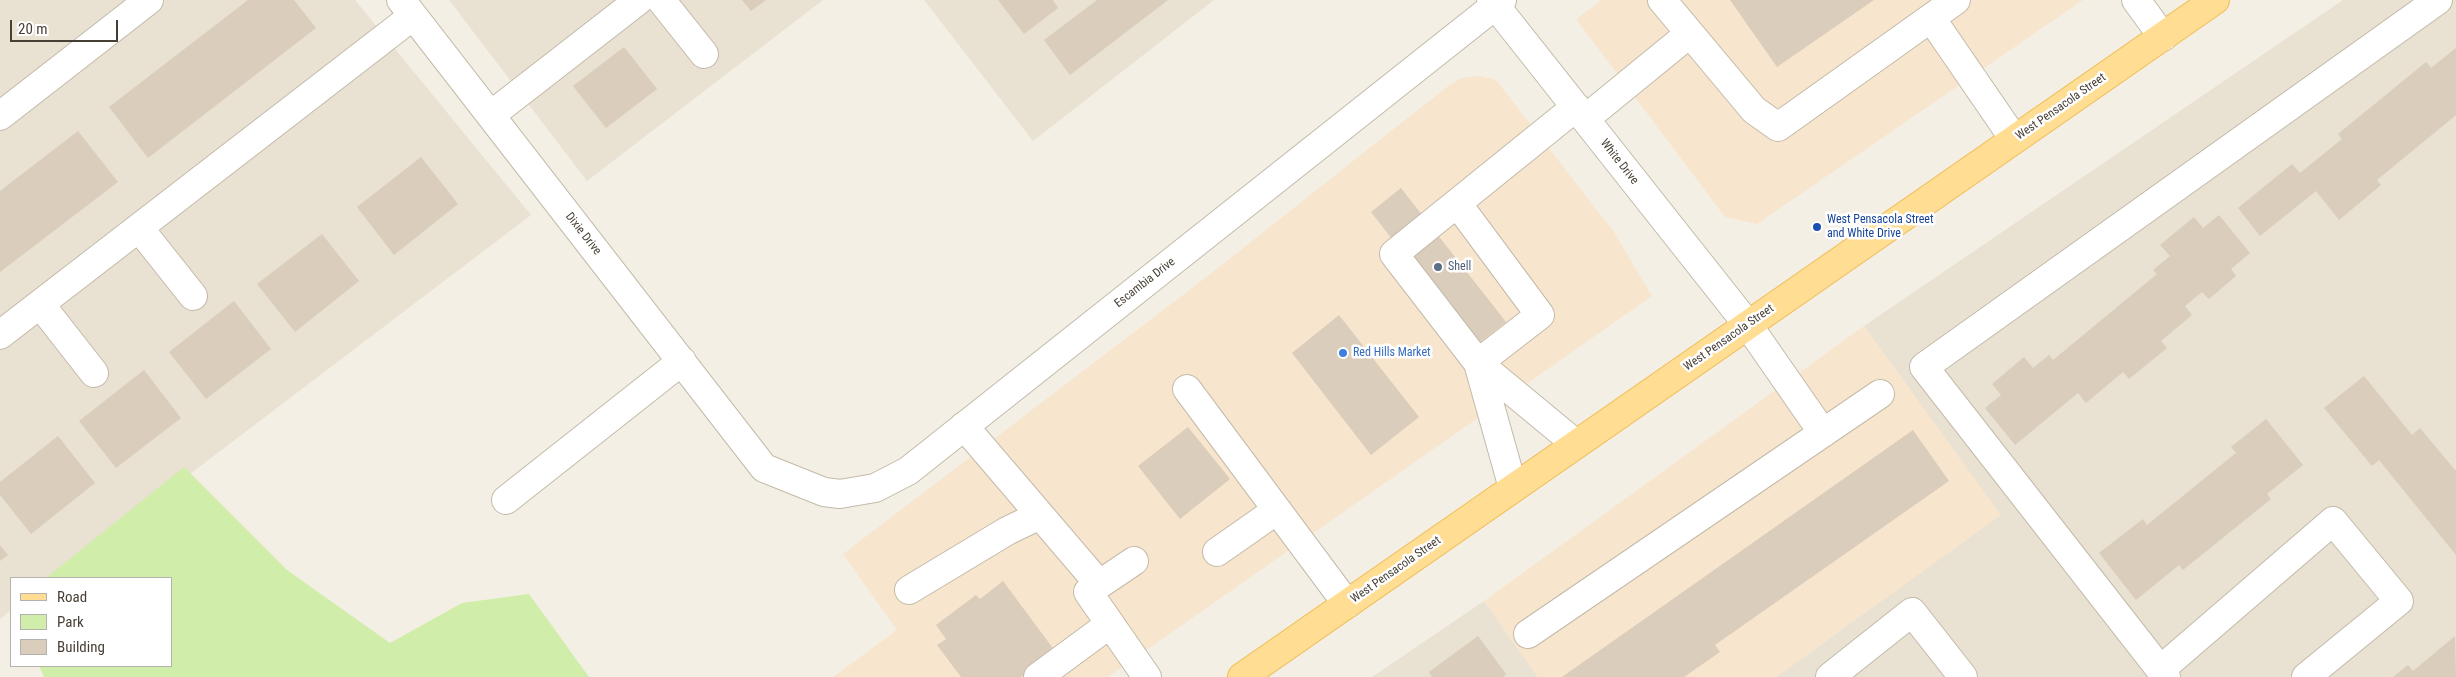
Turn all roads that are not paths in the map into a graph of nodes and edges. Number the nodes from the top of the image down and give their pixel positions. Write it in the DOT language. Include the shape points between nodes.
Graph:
graph roads {
  1 [pos="150,0"];
  2 [pos="639,0"];
  3 [pos="661,0"];
  4 [pos="1662,0"];
  5 [pos="1956,0"];
  6 [pos="2136,0"];
  7 [pos="2216,0"];
  8 [pos="2438,0"];
  9 [pos="1496,2"];
  10 [pos="407,8"];
  11 [pos="1931,18"];
  12 [pos="1689,34"];
  13 [pos="2163,37"];
  14 [pos="704,54"];
  15 [pos="1580,113"];
  16 [pos="491,115"];
  17 [pos="0,116"];
  18 [pos="2014,139"];
  19 [pos="1457,203"];
  20 [pos="139,228"];
  21 [pos="193,296"];
  22 [pos="40,304"];
  23 [pos="1748,325"];
  24 [pos="0,335"];
  25 [pos="682,361"];
  26 [pos="1478,363"];
  27 [pos="94,373"];
  28 [pos="1187,389"];
  29 [pos="1880,394"];
  30 [pos="964,426"];
  31 [pos="1824,433"];
  32 [pos="1576,444"];
  33 [pos="764,468"];
  34 [pos="1513,488"];
  35 [pos="506,500"];
  36 [pos="1277,510"];
  37 [pos="1040,515"];
  38 [pos="1217,552"];
  39 [pos="1134,561"];
  40 [pos="1099,584"];
  41 [pos="908,590"];
  42 [pos="1347,604"];
  43 [pos="1110,624"];
  44 [pos="1528,634"];
  45 [pos="2163,674"];
  46 [pos="1038,677"];
  47 [pos="1147,677"];
  48 [pos="1242,677"];
  49 [pos="1830,677"];
  50 [pos="1963,677"];
  51 [pos="2306,677"];
  1 -- 17 [label="street"];
  2 -- 16 [label="street"];
  3 -- 14 [label="street"];
  4 -- 12 [label="street"];
  5 -- 11 [label="street"];
  6 -- 13 [label="street"];
  7 -- 13 [label="main road, West Pensacola Street"];
  8 -- 45 [label="street" via="1924,367"];
  9 -- 15 [label="street, White Drive"];
  9 -- 30 [label="street, Escambia Drive"];
  10 -- 16 [label="street, Dixie Drive"];
  10 -- 20 [label="street"];
  11 -- 12 [label="street" via="1778,127 1754,110"];
  11 -- 18 [label="street"];
  12 -- 15 [label="street"];
  13 -- 18 [label="main road, West Pensacola Street"];
  15 -- 19 [label="street"];
  15 -- 23 [label="street, White Drive"];
  16 -- 25 [label="street, Dixie Drive"];
  18 -- 23 [label="main road, West Pensacola Street"];
  19 -- 26 [label="street" via="1540,315"];
  19 -- 26 [label="street" via="1394,254"];
  20 -- 21 [label="street"];
  20 -- 22 [label="street"];
  22 -- 24 [label="street"];
  22 -- 27 [label="street"];
  23 -- 31 [label="street, White Drive"];
  23 -- 32 [label="main road, West Pensacola Street"];
  25 -- 33 [label="street, Dixie Drive"];
  25 -- 35 [label="street"];
  26 -- 32 [label="street"];
  26 -- 34 [label="street"];
  28 -- 36 [label="street"];
  29 -- 31 [label="street"];
  30 -- 33 [label="street, Escambia Drive" via="908,471 875,488 840,494 824,492"];
  30 -- 37 [label="street"];
  31 -- 44 [label="street"];
  32 -- 34 [label="main road, West Pensacola Street"];
  34 -- 42 [label="main road, West Pensacola Street"];
  36 -- 38 [label="street"];
  36 -- 42 [label="street"];
  37 -- 40 [label="street"];
  37 -- 41 [label="street"];
  39 -- 40 [label="street"];
  40 -- 43 [label="street" via="1088,592"];
  42 -- 48 [label="main road, West Pensacola Street"];
  43 -- 46 [label="street"];
  43 -- 47 [label="street"];
  45 -- 51 [label="street" via="2333,521 2399,602"];
  49 -- 50 [label="street" via="1912,612"];
}
